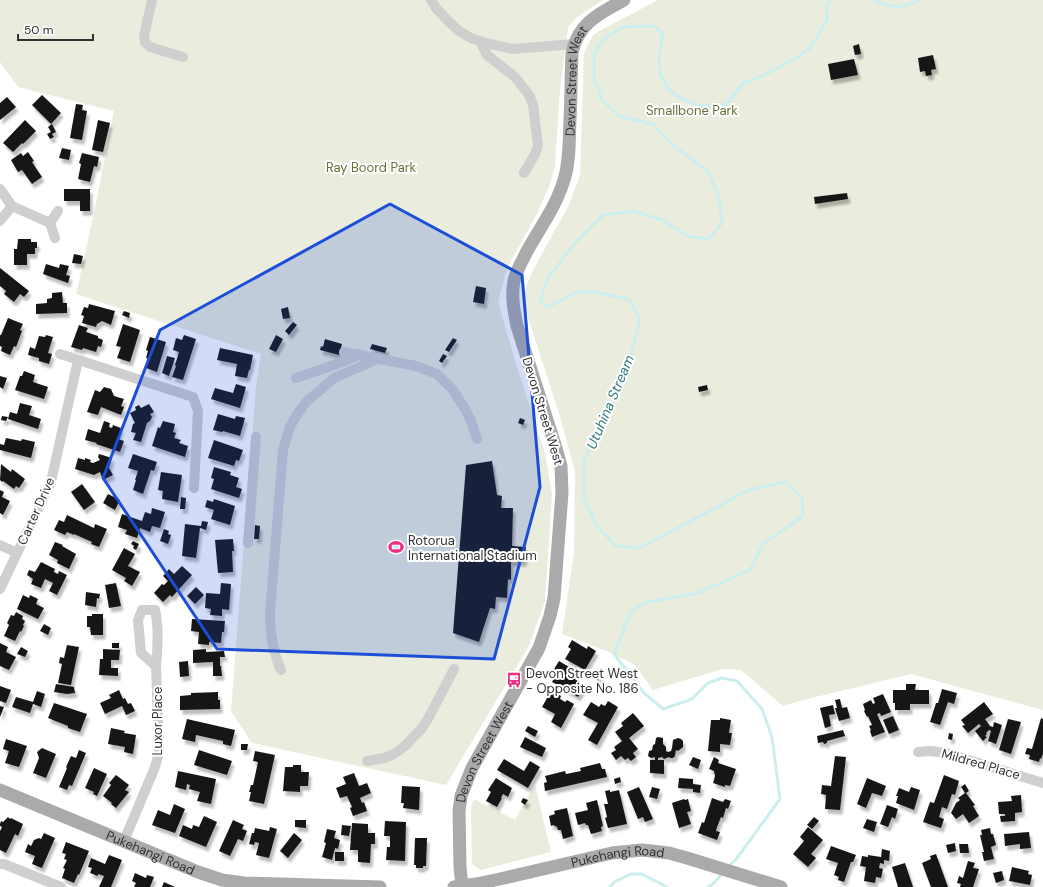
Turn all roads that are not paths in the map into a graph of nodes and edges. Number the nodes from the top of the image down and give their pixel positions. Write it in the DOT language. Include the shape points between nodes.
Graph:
graph roads {
  1 [pos="152,0"];
  2 [pos="431,0"];
  3 [pos="624,0"];
  4 [pos="480,41"];
  5 [pos="574,44"];
  6 [pos="183,57"];
  7 [pos="524,173"];
  8 [pos="0,189"];
  9 [pos="12,206"];
  10 [pos="58,211"];
  11 [pos="0,221"];
  12 [pos="50,223"];
  13 [pos="56,238"];
  14 [pos="344,352"];
  15 [pos="60,354"];
  16 [pos="359,354"];
  17 [pos="378,358"];
  18 [pos="78,360"];
  19 [pos="296,378"];
  20 [pos="256,437"];
  21 [pos="477,439"];
  22 [pos="194,488"];
  23 [pos="248,543"];
  24 [pos="0,546"];
  25 [pos="17,553"];
  26 [pos="0,589"];
  27 [pos="156,666"];
  28 [pos="454,669"];
  29 [pos="281,670"];
  30 [pos="918,752"];
  31 [pos="368,761"];
  32 [pos="1043,783"];
  33 [pos="0,790"];
  34 [pos="124,841"];
  35 [pos="0,864"];
  36 [pos="61,887"];
  37 [pos="380,887"];
  38 [pos="458,887"];
  39 [pos="780,887"];
  1 -- 6 [label="street" via="145,42 150,47"];
  2 -- 4 [label="street" via="459,31"];
  3 -- 5 [label="main road, Devon Street West" via="586,25"];
  4 -- 5 [label="street" via="513,49"];
  4 -- 7 [label="street" via="487,55 515,77 533,104 538,146"];
  5 -- 38 [label="main road, Devon Street West" via="569,150 564,182 555,205 521,264 514,280 513,296 518,326 561,466 562,493 554,598 539,648 472,768 461,796"];
  8 -- 9 [label="street"];
  9 -- 11 [label="street"];
  9 -- 12 [label="street"];
  10 -- 12 [label="street"];
  12 -- 13 [label="street"];
  14 -- 16 [label="street"];
  15 -- 18 [label="street"];
  16 -- 17 [label="street"];
  16 -- 19 [label="street"];
  17 -- 21 [label="street" via="416,366 437,374 453,390 465,409"];
  17 -- 29 [label="street" via="334,378 306,402 290,427 283,450 270,613 273,649"];
  18 -- 22 [label="street" via="192,397 198,410"];
  18 -- 25 [label="street, Carter Drive" via="51,482"];
  20 -- 23 [label="street"];
  24 -- 25 [label="street"];
  25 -- 26 [label="street, Carter Drive"];
  27 -- 27 [label="street, Luxor Place" via="141,653 138,620 142,610 155,610 158,652"];
  27 -- 34 [label="street, Luxor Place" via="159,753"];
  28 -- 31 [label="street" via="422,728 394,754"];
  30 -- 32 [label="street, Mildred Place" via="946,753"];
  33 -- 34 [label="main road, Pukehangi Road"];
  34 -- 37 [label="main road, Pukehangi Road" via="203,874 232,882"];
  35 -- 36 [label="street"];
  38 -- 39 [label="main road, Pukehangi Road" via="612,853 642,850 670,853"];
}
